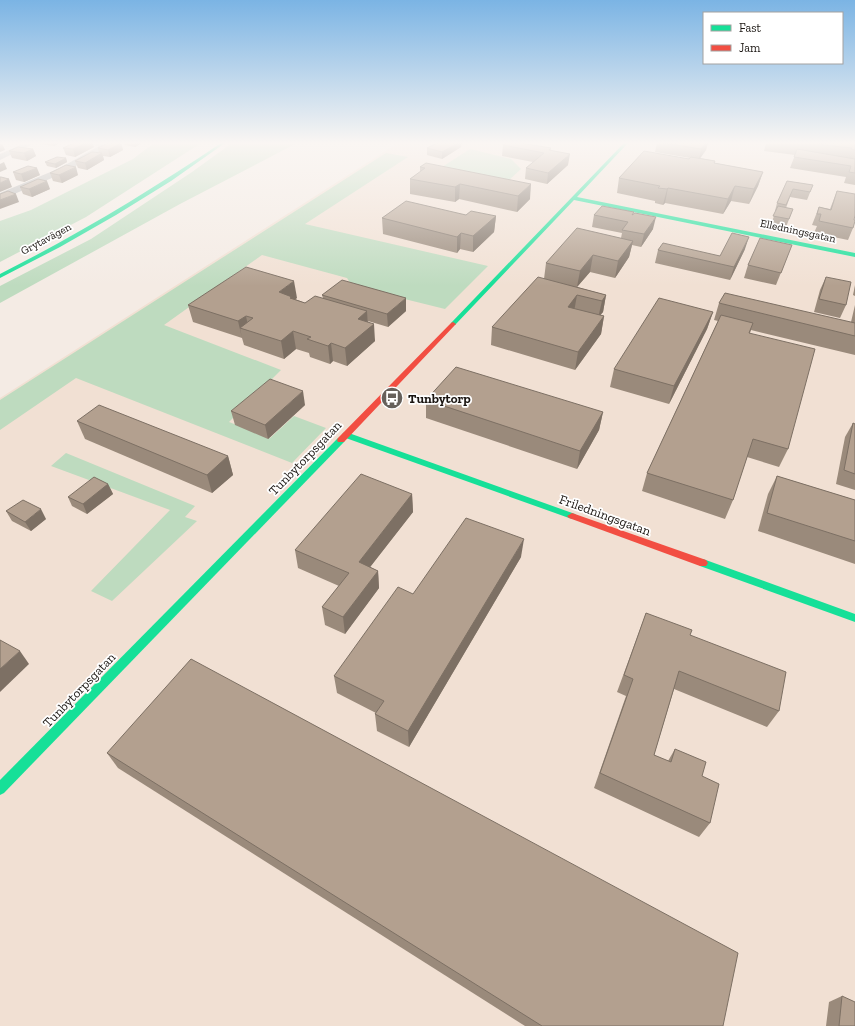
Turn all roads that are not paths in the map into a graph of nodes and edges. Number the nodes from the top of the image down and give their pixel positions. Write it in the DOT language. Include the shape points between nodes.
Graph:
graph roads {
  1 [pos="14,191"];
  2 [pos="152,191"];
  3 [pos="579,191"];
  4 [pos="0,197"];
  5 [pos="572,198"];
  6 [pos="855,255"];
  7 [pos="0,276"];
  8 [pos="346,435"];
  9 [pos="855,618"];
  10 [pos="0,789"];
  1 -- 4 [label="street"];
  2 -- 7 [label="street, Grytavägen" via="117,214"];
  3 -- 5 [label="street, Tunbytorpsgatan"];
  5 -- 6 [label="street, Elledningsgatan"];
  5 -- 8 [label="street, Tunbytorpsgatan"];
  8 -- 9 [label="street, Friledningsgatan"];
  8 -- 10 [label="street, Tunbytorpsgatan"];
}
